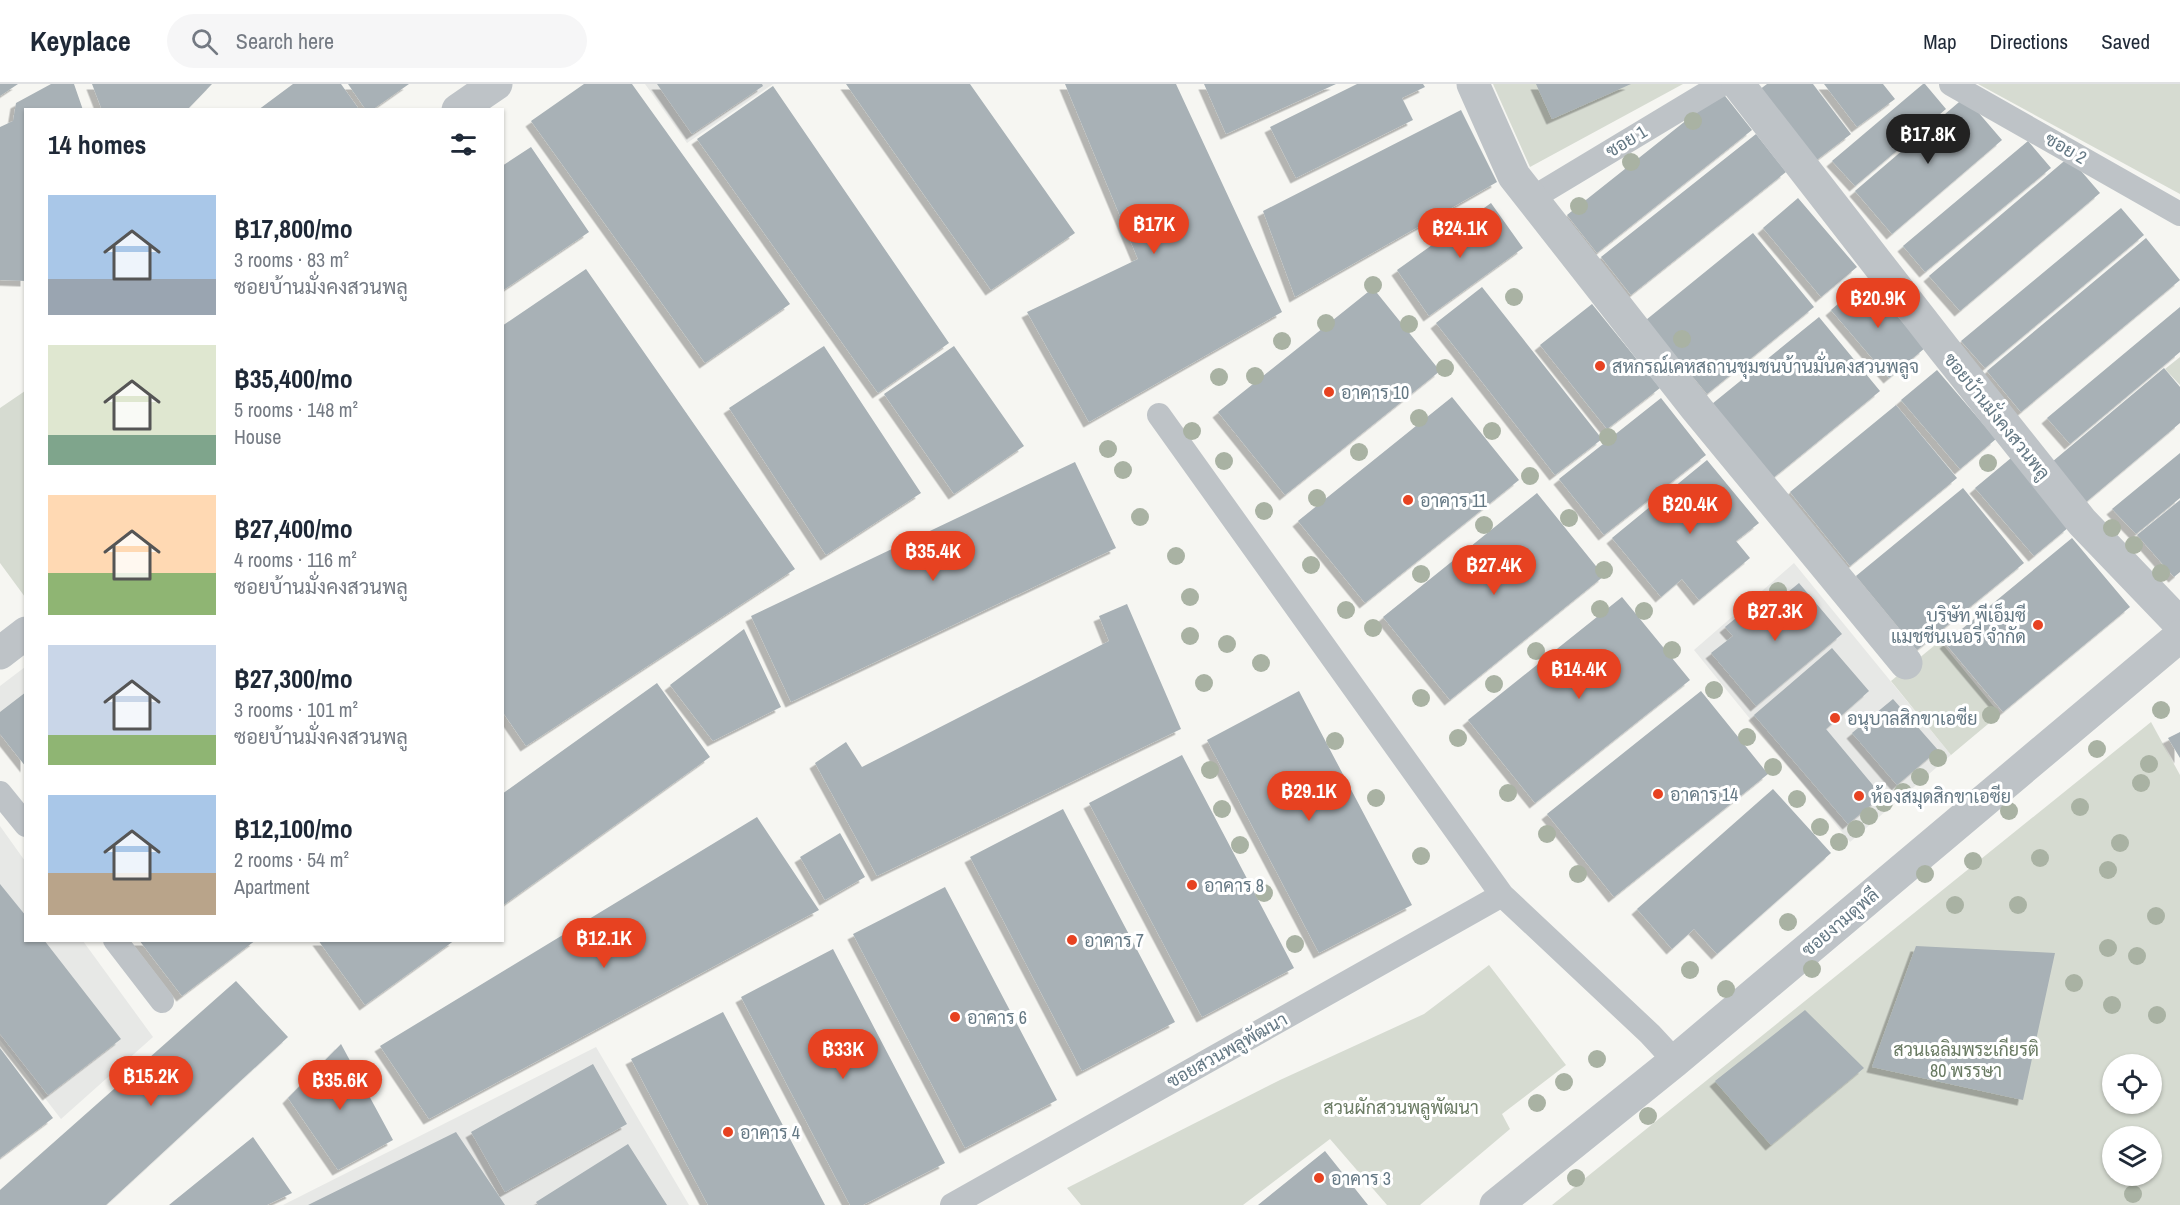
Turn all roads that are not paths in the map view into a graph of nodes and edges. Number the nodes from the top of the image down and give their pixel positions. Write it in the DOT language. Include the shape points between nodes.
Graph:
graph roads {
  1 [pos="496,84"];
  2 [pos="1473,84"];
  3 [pos="1722,84"];
  4 [pos="1738,84"];
  5 [pos="1951,84"];
  6 [pos="461,108"];
  7 [pos="1523,187"];
  8 [pos="2180,214"];
  9 [pos="1159,415"];
  10 [pos="2180,624"];
  11 [pos="24,635"];
  12 [pos="2180,636"];
  13 [pos="0,653"];
  14 [pos="1906,663"];
  15 [pos="0,793"];
  16 [pos="24,823"];
  17 [pos="1502,894"];
  18 [pos="117,942"];
  19 [pos="162,1001"];
  20 [pos="1675,1061"];
  21 [pos="952,1205"];
  22 [pos="1496,1205"];
  1 -- 6 [label="street"];
  2 -- 7 [label="street"];
  3 -- 7 [label="lane, ซอย 1"];
  4 -- 10 [label="street, ซอยบ้านมั่งคงสวนพลู" via="2075,513"];
  5 -- 8 [label="lane, ซอย 2"];
  7 -- 14 [label="street" via="1696,408"];
  9 -- 17 [label="lane"];
  11 -- 13 [label="street"];
  12 -- 20 [label="street, ซอยงามดูพลี"];
  15 -- 16 [label="lane"];
  17 -- 20 [label="lane"];
  17 -- 21 [label="lane, ซอยสวนพลูพัฒนา"];
  18 -- 19 [label="lane"];
  20 -- 22 [label="street, ซอยงามดูพลี"];
}
